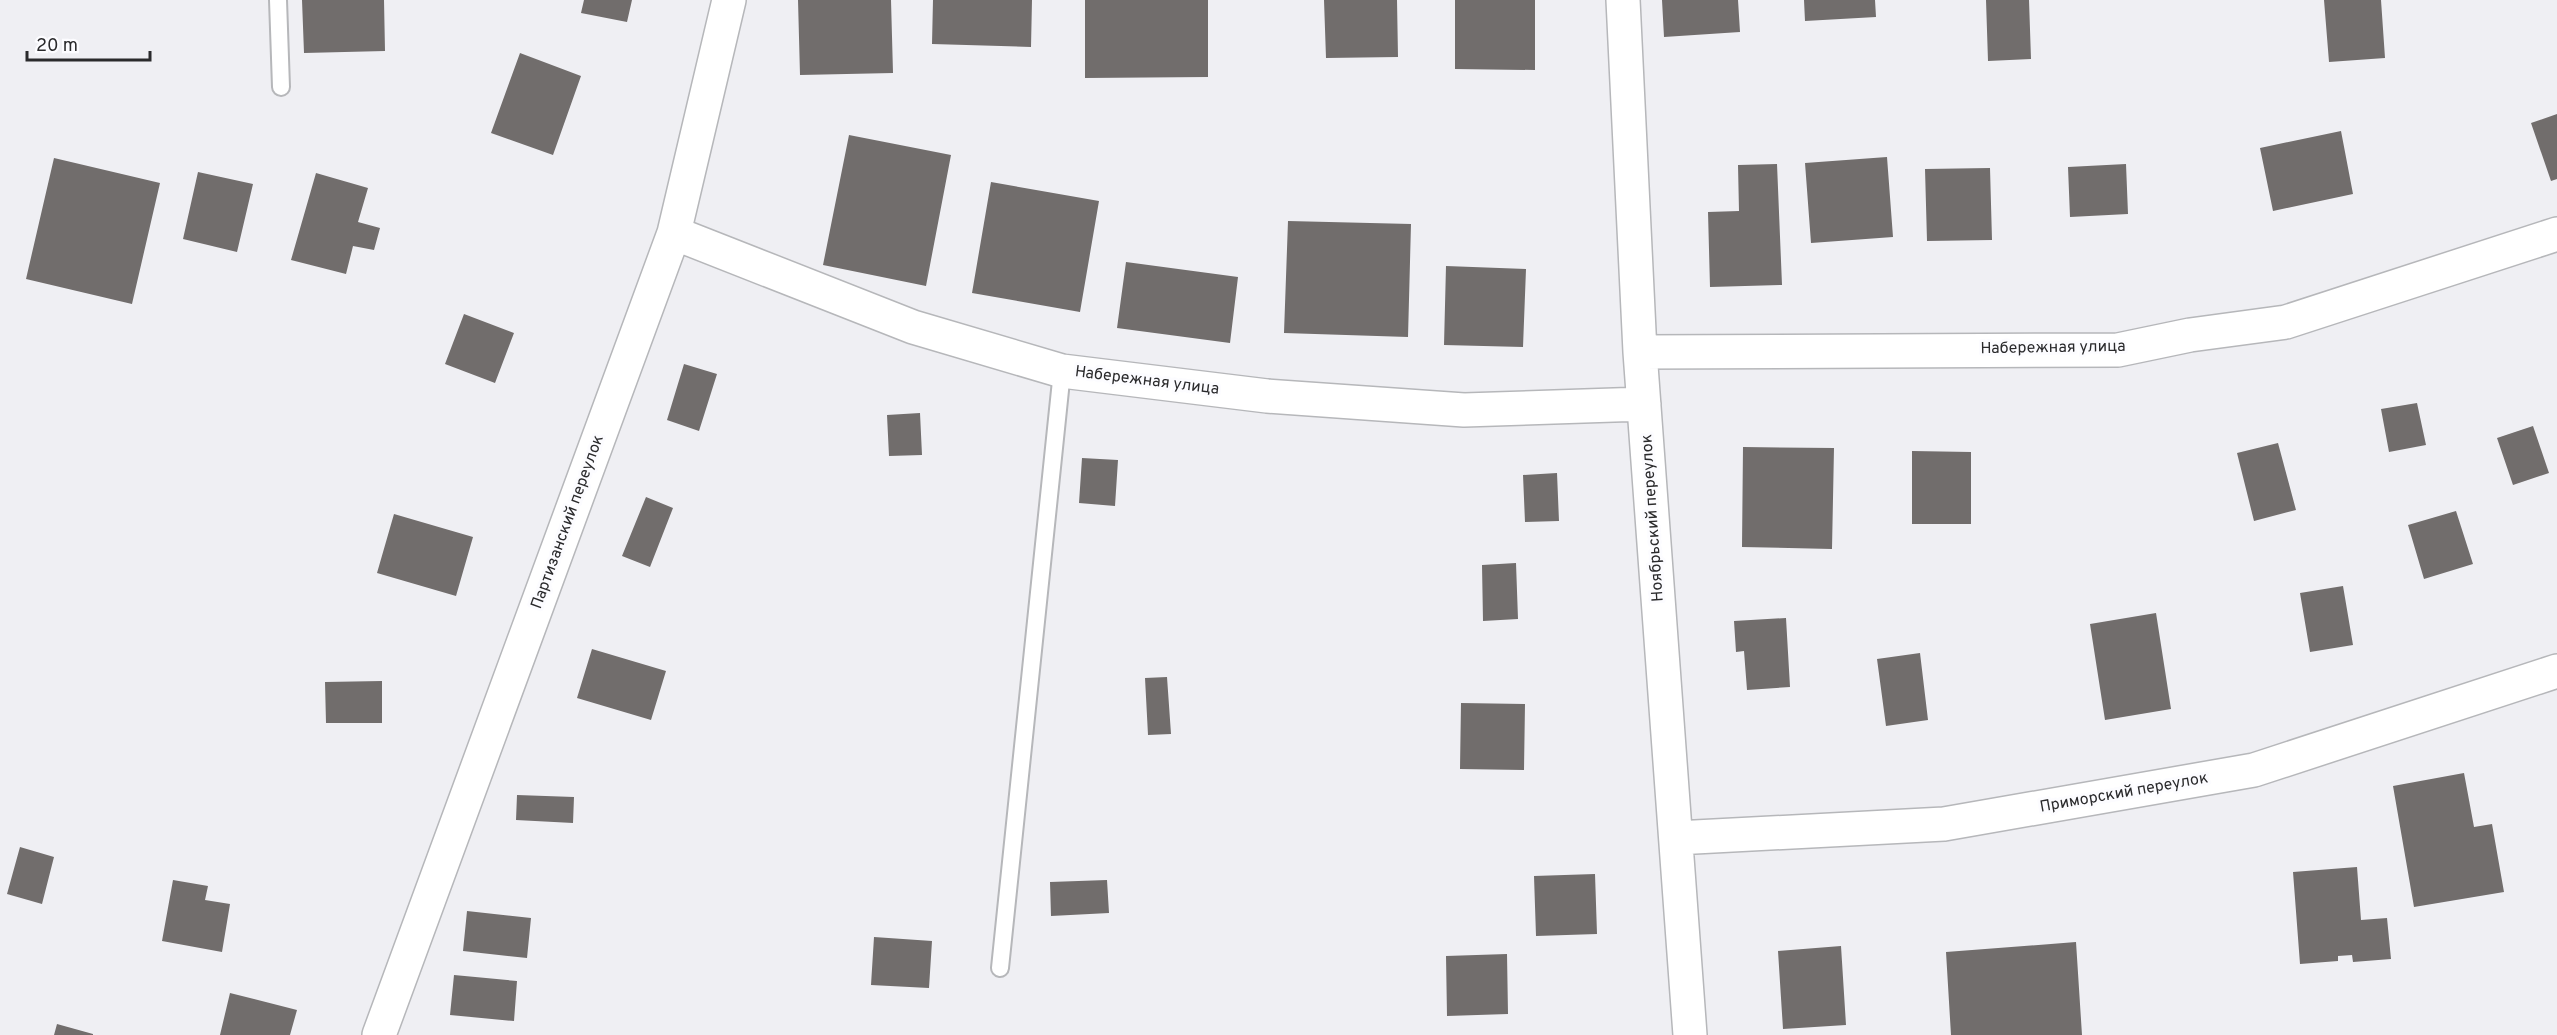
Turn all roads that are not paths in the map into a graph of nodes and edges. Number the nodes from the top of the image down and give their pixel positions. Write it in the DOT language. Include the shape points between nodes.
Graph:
graph roads {
  1 [pos="278,0"];
  2 [pos="729,0"];
  3 [pos="1623,0"];
  4 [pos="281,87"];
  5 [pos="674,233"];
  6 [pos="2557,234"];
  7 [pos="1640,352"];
  8 [pos="1062,371"];
  9 [pos="1644,404"];
  10 [pos="2557,671"];
  11 [pos="1676,838"];
  12 [pos="1000,968"];
  13 [pos="380,1035"];
  14 [pos="1690,1035"];
  1 -- 4 [label="lane"];
  2 -- 5 [label="street, Партизанский переулок"];
  3 -- 7 [label="street, Ноябрьский переулок"];
  5 -- 8 [label="street, Набережная улица" via="913,327"];
  5 -- 13 [label="street, Партизанский переулок"];
  6 -- 7 [label="street, Набережная улица" via="2286,322 2118,350"];
  7 -- 9 [label="street, Ноябрьский переулок"];
  8 -- 9 [label="street, Набережная улица" via="1267,396 1464,410"];
  8 -- 12 [label="lane"];
  9 -- 11 [label="street, Ноябрьский переулок"];
  10 -- 11 [label="street, Приморский переулок" via="2254,770 1944,824"];
  11 -- 14 [label="street, Ноябрьский переулок"];
}
